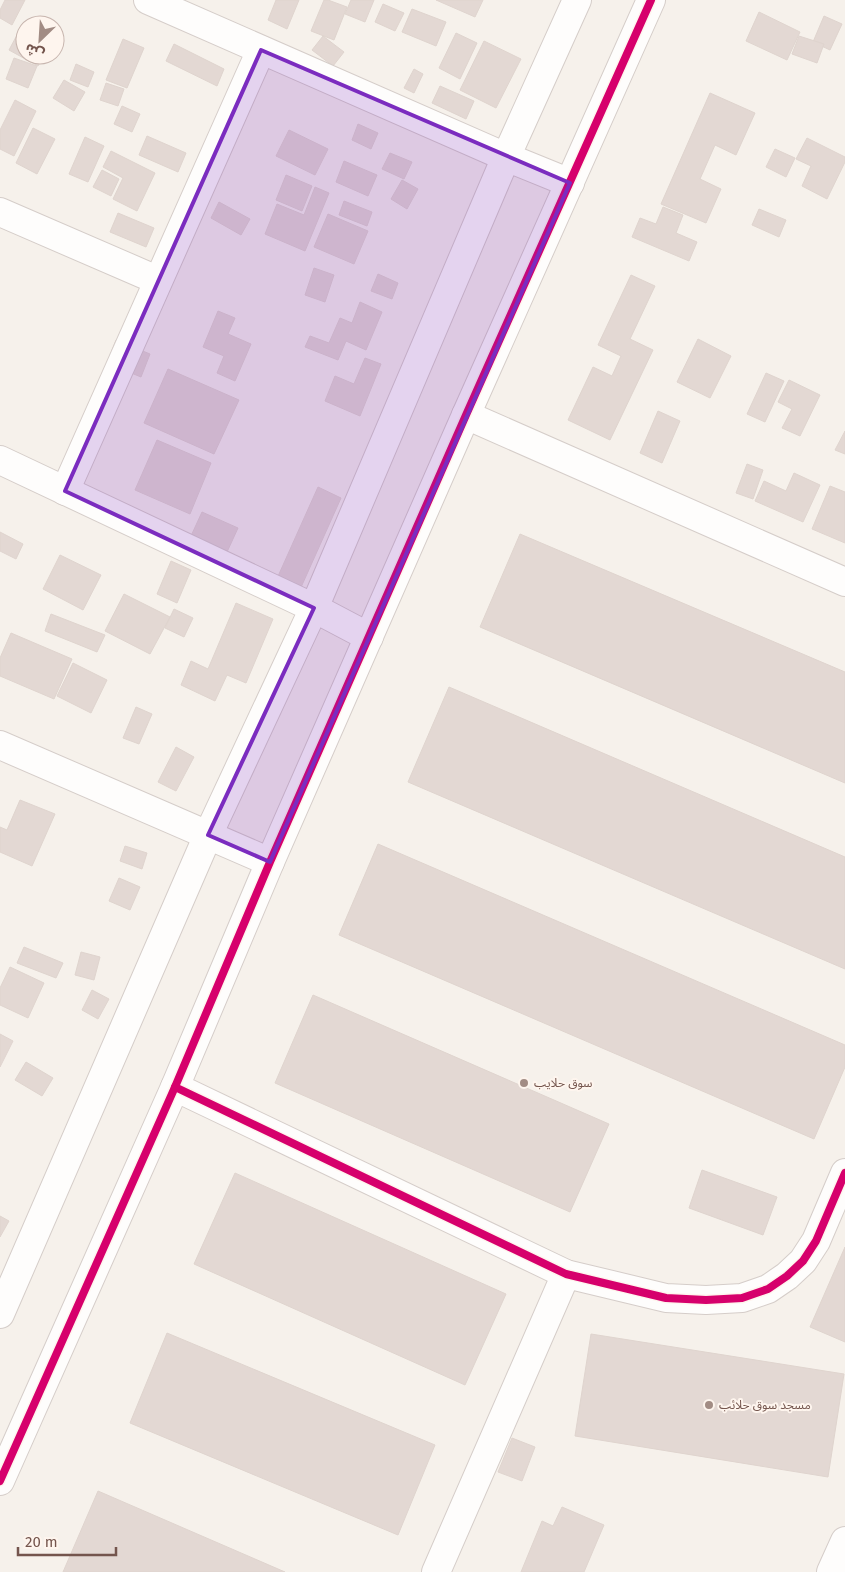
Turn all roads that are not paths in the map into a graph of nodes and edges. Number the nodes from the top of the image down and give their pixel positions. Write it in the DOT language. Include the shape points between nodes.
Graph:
graph roads {
  1 [pos="148,0"];
  2 [pos="578,0"];
  3 [pos="651,0"];
  4 [pos="261,50"];
  5 [pos="506,157"];
  6 [pos="570,183"];
  7 [pos="0,212"];
  8 [pos="157,280"];
  9 [pos="466,415"];
  10 [pos="0,460"];
  11 [pos="65,491"];
  12 [pos="845,582"];
  13 [pos="314,608"];
  14 [pos="369,637"];
  15 [pos="0,745"];
  16 [pos="208,834"];
  17 [pos="270,862"];
  18 [pos="175,1087"];
  19 [pos="845,1173"];
  20 [pos="566,1274"];
  21 [pos="0,1314"];
  22 [pos="3,1466"];
  23 [pos="845,1541"];
  24 [pos="436,1572"];
  25 [pos="831,1572"];
  1 -- 4 [label="street"];
  2 -- 5 [label="street"];
  3 -- 6 [label="street"];
  4 -- 5 [label="street"];
  4 -- 8 [label="street"];
  5 -- 6 [label="street"];
  5 -- 13 [label="street"];
  6 -- 9 [label="street"];
  7 -- 8 [label="street"];
  8 -- 11 [label="street"];
  9 -- 12 [label="street"];
  9 -- 14 [label="street"];
  10 -- 11 [label="street"];
  11 -- 13 [label="street"];
  13 -- 14 [label="street"];
  13 -- 16 [label="street"];
  14 -- 17 [label="street"];
  15 -- 16 [label="street"];
  16 -- 17 [label="street"];
  16 -- 21 [label="street"];
  17 -- 18 [label="street"];
  18 -- 20 [label="street"];
  18 -- 22 [label="street"];
  19 -- 20 [label="street" via="816,1241 803,1261 768,1289 742,1298 666,1298"];
  20 -- 24 [label="street"];
  23 -- 25 [label="street"];
}
